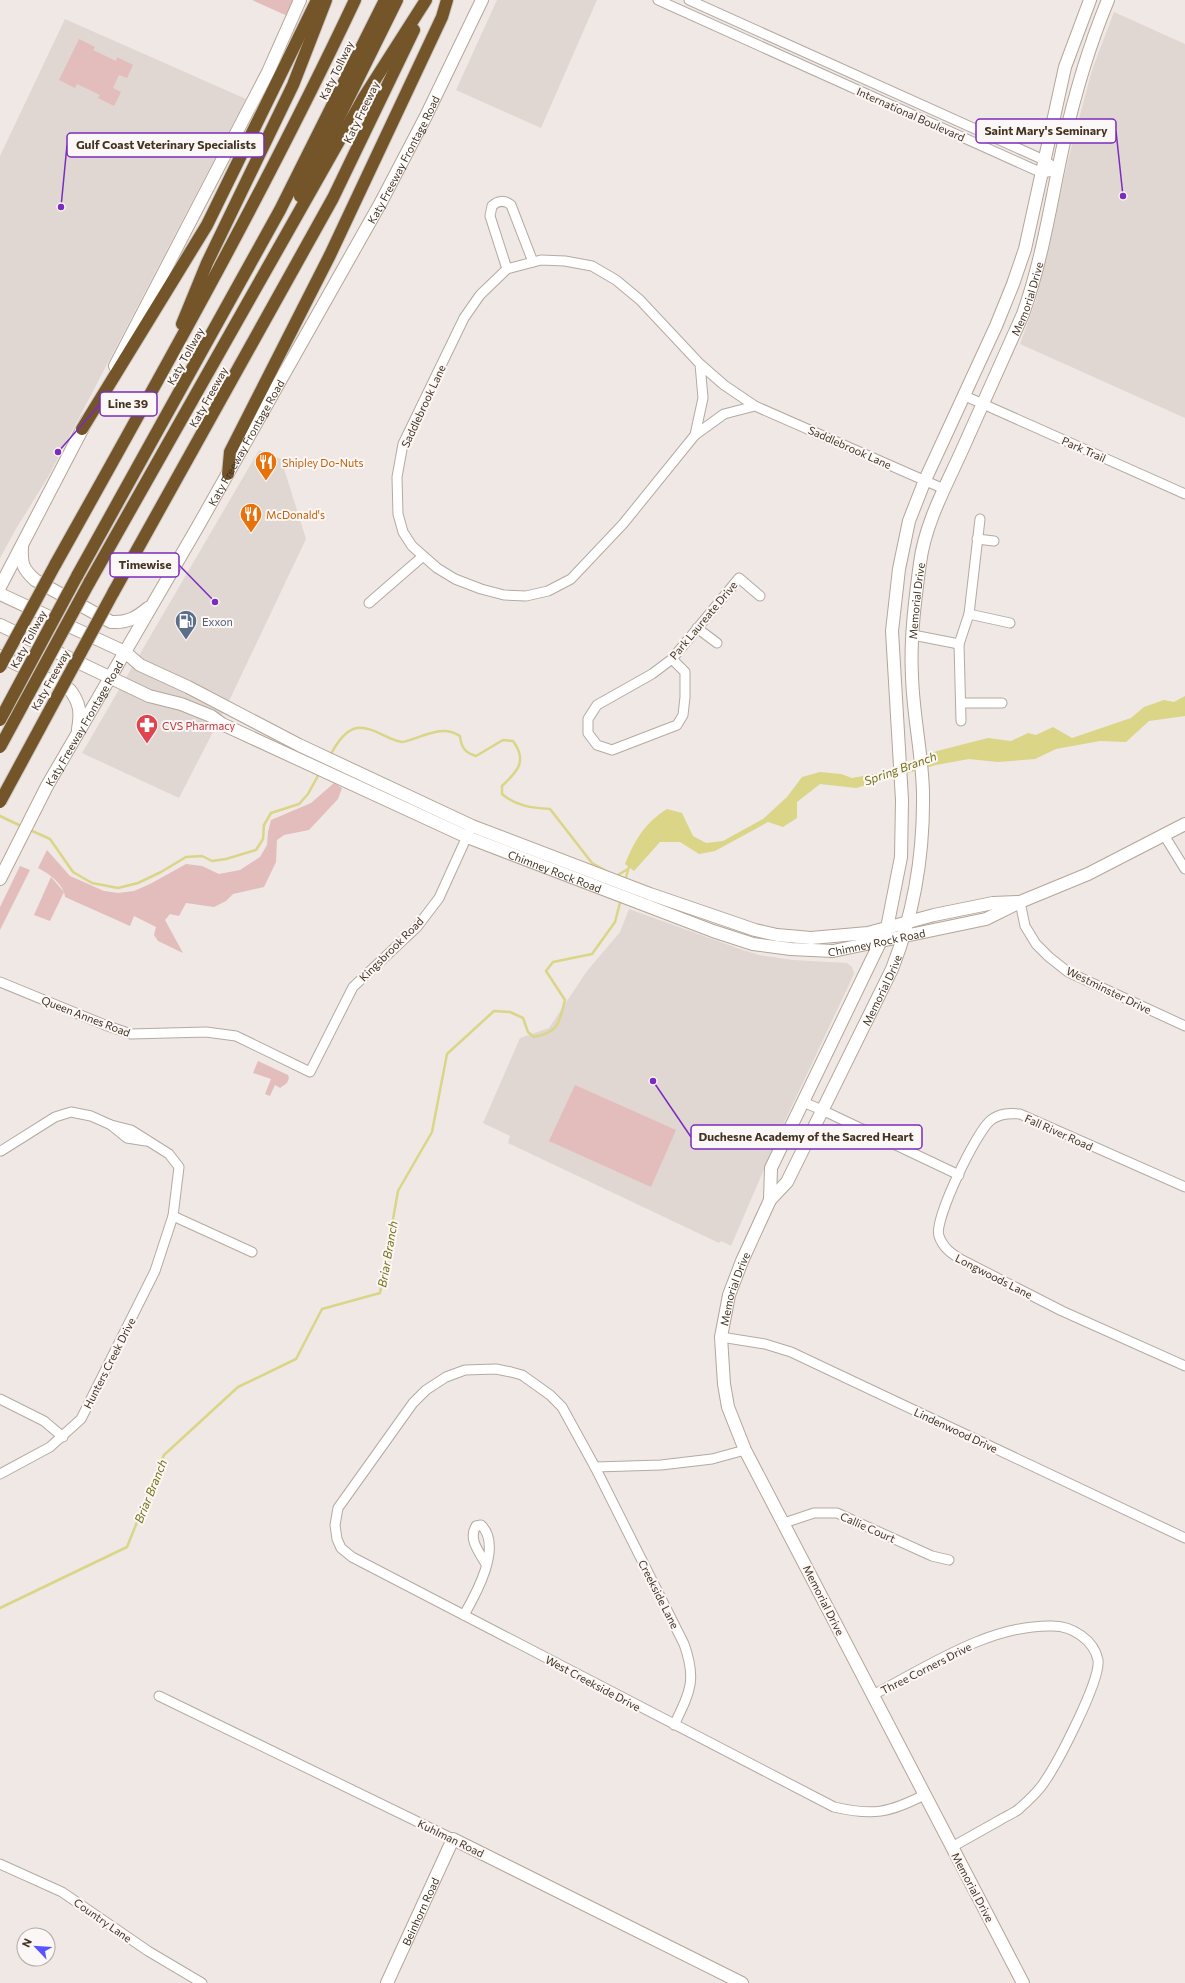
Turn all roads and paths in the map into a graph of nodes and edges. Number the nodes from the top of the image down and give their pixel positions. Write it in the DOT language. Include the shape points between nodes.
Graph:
graph roads {
  1 [pos="300,0"];
  2 [pos="317,0"];
  3 [pos="326,0"];
  4 [pos="355,0"];
  5 [pos="385,0"];
  6 [pos="397,0"];
  7 [pos="427,0"];
  8 [pos="447,0"];
  9 [pos="482,0"];
  10 [pos="658,0"];
  11 [pos="689,0"];
  12 [pos="1090,0"];
  13 [pos="1108,0"];
  14 [pos="701,5"];
  15 [pos="695,17"];
  16 [pos="1077,30"];
  17 [pos="1094,36"];
  18 [pos="781,41"];
  19 [pos="775,53"];
  20 [pos="851,72"];
  21 [pos="845,84"];
  22 [pos="927,106"];
  23 [pos="921,119"];
  24 [pos="987,134"];
  25 [pos="981,146"];
  26 [pos="1044,160"];
  27 [pos="1058,170"];
  28 [pos="1042,173"];
  29 [pos="533,262"];
  30 [pos="507,269"];
  31 [pos="1014,284"];
  32 [pos="1032,290"];
  33 [pos="232,331"];
  34 [pos="700,364"];
  35 [pos="161,376"];
  36 [pos="965,396"];
  37 [pos="983,404"];
  38 [pos="755,406"];
  39 [pos="82,429"];
  40 [pos="695,435"];
  41 [pos="228,474"];
  42 [pos="925,480"];
  43 [pos="944,489"];
  44 [pos="1185,494"];
  45 [pos="980,519"];
  46 [pos="977,538"];
  47 [pos="994,541"];
  48 [pos="23,544"];
  49 [pos="422,557"];
  50 [pos="0,587"];
  51 [pos="0,594"];
  52 [pos="760,596"];
  53 [pos="369,603"];
  54 [pos="152,605"];
  55 [pos="969,614"];
  56 [pos="1010,623"];
  57 [pos="0,625"];
  58 [pos="697,628"];
  59 [pos="913,635"];
  60 [pos="717,643"];
  61 [pos="959,644"];
  62 [pos="125,652"];
  63 [pos="0,656"];
  64 [pos="672,659"];
  65 [pos="0,667"];
  66 [pos="111,676"];
  67 [pos="961,703"];
  68 [pos="1002,703"];
  69 [pos="234,713"];
  70 [pos="0,720"];
  71 [pos="961,721"];
  72 [pos="228,726"];
  73 [pos="78,734"];
  74 [pos="0,747"];
  75 [pos="296,751"];
  76 [pos="0,802"];
  77 [pos="1185,824"];
  78 [pos="470,831"];
  79 [pos="1164,836"];
  80 [pos="1185,869"];
  81 [pos="2,874"];
  82 [pos="648,899"];
  83 [pos="1020,902"];
  84 [pos="718,918"];
  85 [pos="908,922"];
  86 [pos="887,928"];
  87 [pos="713,931"];
  88 [pos="905,936"];
  89 [pos="882,940"];
  90 [pos="0,982"];
  91 [pos="1185,1026"];
  92 [pos="310,1072"];
  93 [pos="803,1102"];
  94 [pos="822,1110"];
  95 [pos="0,1152"];
  96 [pos="959,1175"];
  97 [pos="1185,1187"];
  98 [pos="770,1200"];
  99 [pos="173,1216"];
  100 [pos="252,1252"];
  101 [pos="721,1337"];
  102 [pos="1185,1366"];
  103 [pos="0,1400"];
  104 [pos="63,1437"];
  105 [pos="745,1450"];
  106 [pos="595,1467"];
  107 [pos="0,1474"];
  108 [pos="360,1476"];
  109 [pos="784,1523"];
  110 [pos="1185,1538"];
  111 [pos="949,1560"];
  112 [pos="486,1564"];
  113 [pos="464,1615"];
  114 [pos="873,1695"];
  115 [pos="159,1696"];
  116 [pos="674,1725"];
  117 [pos="924,1795"];
  118 [pos="453,1839"];
  119 [pos="952,1847"];
  120 [pos="0,1864"];
  121 [pos="1019,1982"];
  122 [pos="202,1983"];
  123 [pos="387,1983"];
  124 [pos="742,1983"];
  1 -- 39 [label="main road" via="268,72"];
  2 -- 39 [label="highway" via="207,225"];
  3 -- 35 [label="highway" via="293,85 207,263"];
  4 -- 35 [label="highway" via="246,219"];
  5 -- 70 [label="highway, Katy Tollway, bridge" via="273,223"];
  6 -- 33 [label="highway"];
  7 -- 33 [label="highway" via="364,98"];
  7 -- 76 [label="highway, Katy Freeway, bridge" via="366,133 329,204"];
  8 -- 41 [label="highway" via="442,16 330,255 230,452"];
  9 -- 41 [label="main road, Katy Freeway Frontage Road" via="380,204"];
  10 -- 15 [label="street, International Boulevard"];
  11 -- 14 [label="street, International Boulevard"];
  12 -- 16 [label="main road, Memorial Drive"];
  13 -- 17 [label="main road, Memorial Drive"];
  14 -- 15 [label="street"];
  14 -- 18 [label="street, International Boulevard"];
  15 -- 19 [label="street, International Boulevard"];
  16 -- 17 [label="main road"];
  16 -- 26 [label="main road, Memorial Drive" via="1065,67"];
  17 -- 27 [label="main road, Memorial Drive" via="1077,88"];
  18 -- 19 [label="street"];
  18 -- 20 [label="street, International Boulevard"];
  19 -- 21 [label="street, International Boulevard"];
  20 -- 21 [label="street"];
  20 -- 22 [label="street, International Boulevard"];
  21 -- 23 [label="street, International Boulevard"];
  22 -- 23 [label="street"];
  22 -- 24 [label="street, International Boulevard"];
  23 -- 25 [label="street, International Boulevard"];
  24 -- 25 [label="street"];
  24 -- 26 [label="street, International Boulevard"];
  25 -- 28 [label="street, International Boulevard"];
  26 -- 27 [label="street, International Boulevard"];
  26 -- 28 [label="main road, Memorial Drive"];
  27 -- 28 [label="street"];
  27 -- 32 [label="main road, Memorial Drive"];
  28 -- 31 [label="main road, Memorial Drive" via="1025,249"];
  29 -- 30 [label="street, Saddlebrook Lane"];
  29 -- 30 [label="street" via="511,205 498,202 492,206 490,216"];
  29 -- 34 [label="street, Saddlebrook Lane" via="553,260 592,266 616,280 640,300"];
  30 -- 49 [label="street, Saddlebrook Lane" via="480,295 464,318 403,444 397,477 398,514 404,532"];
  31 -- 32 [label="main road"];
  31 -- 36 [label="main road, Memorial Drive"];
  32 -- 37 [label="main road, Memorial Drive"];
  33 -- 74 [label="highway, bridge" via="89,583"];
  34 -- 38 [label="street, Saddlebrook Lane" via="724,385"];
  34 -- 40 [label="street, Saddlebrook Lane" via="703,398"];
  35 -- 65 [label="highway, bridge"];
  36 -- 37 [label="street, Park Trail"];
  36 -- 42 [label="main road, Memorial Drive"];
  37 -- 43 [label="main road, Memorial Drive"];
  37 -- 44 [label="street, Park Trail"];
  38 -- 40 [label="street, Saddlebrook Lane" via="724,414"];
  38 -- 42 [label="street, Saddlebrook Lane"];
  39 -- 48 [label="main road"];
  40 -- 49 [label="street, Saddlebrook Lane" via="592,558 571,580 548,591 526,596 504,595 481,589 455,579"];
  41 -- 54 [label="main road, Katy Freeway Frontage Road"];
  42 -- 43 [label="street, Saddlebrook Lane"];
  42 -- 86 [label="main road, Memorial Drive" via="909,520 899,569 892,631 902,800 901,857"];
  43 -- 59 [label="main road, Memorial Drive" via="920,561"];
  45 -- 46 [label="street"];
  46 -- 47 [label="street"];
  46 -- 55 [label="street"];
  48 -- 50 [label="main road"];
  48 -- 54 [label="main road" via="22,558 25,571 35,580 111,622 123,623 136,618"];
  49 -- 53 [label="street"];
  51 -- 62 [label="main road, Chimney Rock Road"];
  52 -- 58 [label="street, Park Laureate Drive" via="739,578"];
  54 -- 62 [label="main road, Katy Freeway Frontage Road"];
  55 -- 56 [label="street"];
  55 -- 61 [label="street"];
  57 -- 66 [label="main road, Chimney Rock Road"];
  58 -- 60 [label="street"];
  58 -- 64 [label="street, Park Laureate Drive"];
  59 -- 61 [label="street"];
  59 -- 85 [label="main road, Memorial Drive" via="912,676 923,792 918,874"];
  61 -- 67 [label="street"];
  62 -- 66 [label="main road, Katy Freeway Frontage Road"];
  62 -- 69 [label="main road, Chimney Rock Road" via="140,665 188,687"];
  63 -- 73 [label="main road" via="70,690 78,699"];
  64 -- 64 [label="street, Park Laureate Drive" via="685,672 686,697 683,715 677,725 612,750 597,745 588,733 588,719 597,705 652,674"];
  66 -- 72 [label="main road, Chimney Rock Road" via="149,696 181,704"];
  66 -- 73 [label="main road, Katy Freeway Frontage Road"];
  67 -- 68 [label="street"];
  67 -- 71 [label="street"];
  69 -- 72 [label="main road"];
  69 -- 75 [label="main road, Chimney Rock Road"];
  72 -- 75 [label="main road, Chimney Rock Road"];
  73 -- 81 [label="main road, Katy Freeway Frontage Road" via="39,800"];
  75 -- 78 [label="main road, Chimney Rock Road" via="345,780"];
  75 -- 78 [label="main road, Chimney Rock Road" via="350,769"];
  77 -- 79 [label="main road, Chimney Rock Road"];
  78 -- 82 [label="main road, Chimney Rock Road"];
  78 -- 92 [label="street, Kingsbrook Road" via="439,898 416,926 353,987"];
  79 -- 80 [label="street"];
  79 -- 83 [label="main road, Chimney Rock Road" via="1088,874"];
  82 -- 84 [label="main road, Chimney Rock Road"];
  82 -- 87 [label="main road, Chimney Rock Road"];
  83 -- 85 [label="main road, Chimney Rock Road" via="993,903"];
  83 -- 88 [label="main road, Chimney Rock Road" via="986,920"];
  83 -- 91 [label="street, Westminster Drive" via="1025,926 1036,944 1068,972"];
  84 -- 86 [label="main road, Chimney Rock Road" via="777,935 811,938 868,933"];
  84 -- 87 [label="main road"];
  85 -- 86 [label="main road, Chimney Rock Road"];
  85 -- 88 [label="main road, Memorial Drive"];
  86 -- 89 [label="main road, Memorial Drive"];
  87 -- 89 [label="main road, Chimney Rock Road" via="753,944 791,949 833,951"];
  88 -- 89 [label="main road, Chimney Rock Road"];
  88 -- 94 [label="main road, Memorial Drive" via="892,969"];
  89 -- 93 [label="main road, Memorial Drive"];
  90 -- 92 [label="street, Queen Annes Road" via="131,1034 206,1032 236,1036"];
  93 -- 94 [label="street"];
  93 -- 98 [label="main road, Memorial Drive" via="771,1168"];
  94 -- 96 [label="street"];
  94 -- 98 [label="main road, Memorial Drive" via="787,1182"];
  95 -- 99 [label="street, Hunters Creek Drive" via="55,1117 71,1112 92,1116 111,1125 131,1130 168,1154 178,1167"];
  96 -- 97 [label="street, Fall River Road" via="981,1130 997,1116 1009,1113 1020,1114"];
  96 -- 102 [label="street, Longwoods Lane" via="941,1214 938,1235 947,1250 1062,1311"];
  98 -- 101 [label="main road, Memorial Drive" via="749,1242 729,1295"];
  99 -- 100 [label="street"];
  99 -- 104 [label="street, Hunters Creek Drive" via="155,1271 81,1419"];
  101 -- 105 [label="main road, Memorial Drive" via="727,1399"];
  101 -- 110 [label="street, Lindenwood Drive" via="765,1344 791,1352"];
  103 -- 104 [label="street" via="44,1421"];
  104 -- 107 [label="street, Hunters Creek Drive" via="50,1447"];
  105 -- 106 [label="street" via="712,1459 661,1465"];
  105 -- 109 [label="main road, Memorial Drive"];
  106 -- 108 [label="street, Creekside Lane" via="562,1407 550,1395 522,1376 496,1369 480,1369 465,1370 446,1377 426,1390"];
  106 -- 116 [label="street, Creekside Lane" via="689,1658 692,1675 689,1695"];
  108 -- 113 [label="street, West Creekside Drive" via="338,1508 335,1530 341,1548 352,1557"];
  109 -- 111 [label="street, Callie Court" via="814,1513 837,1513 932,1556"];
  109 -- 114 [label="main road, Memorial Drive"];
  112 -- 113 [label="street" via="479,1588"];
  113 -- 116 [label="street, West Creekside Drive"];
  114 -- 117 [label="main road, Memorial Drive"];
  114 -- 119 [label="street, Three Corners Drive" via="959,1649 1021,1629 1053,1626 1071,1630 1092,1644 1098,1661 1092,1686 1059,1759 1044,1783 1019,1809"];
  115 -- 118 [label="street, Kuhlman Road"];
  116 -- 117 [label="street, West Creekside Drive" via="834,1807 874,1813 898,1808"];
  117 -- 119 [label="main road, Memorial Drive"];
  118 -- 123 [label="main road, Beinhorn Road"];
  118 -- 124 [label="main road, Kuhlman Road"];
  119 -- 121 [label="main road, Memorial Drive"];
  120 -- 122 [label="street, Country Lane" via="62,1892 148,1951"];
}
